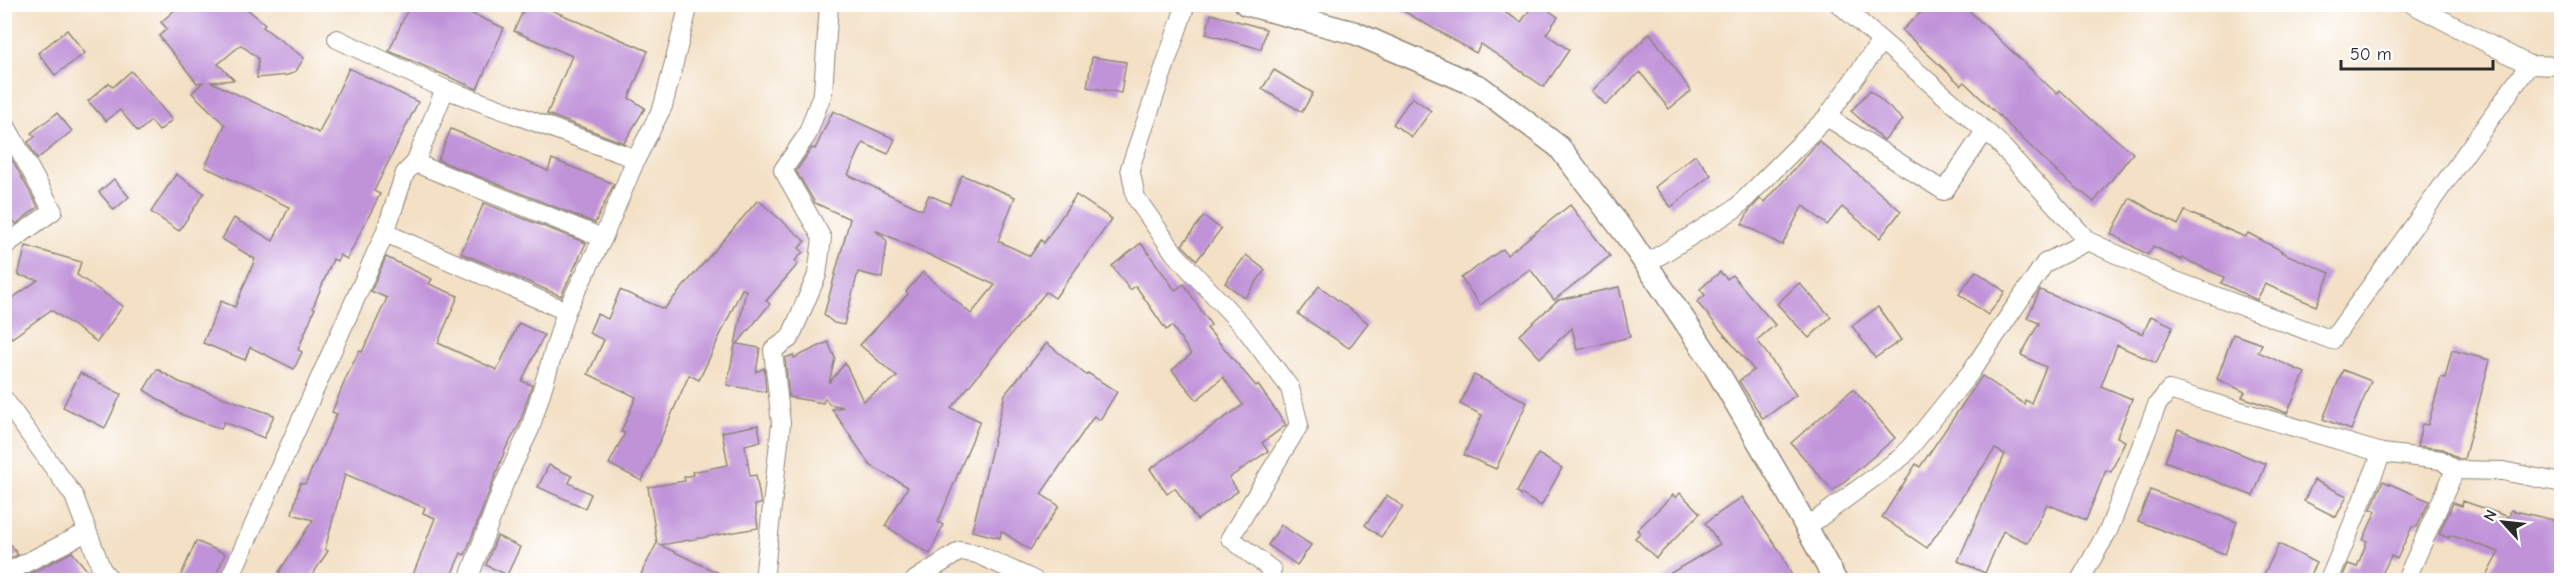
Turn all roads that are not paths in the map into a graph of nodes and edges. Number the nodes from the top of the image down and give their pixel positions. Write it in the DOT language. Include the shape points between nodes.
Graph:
graph roads {
  1 [pos="689,4"];
  2 [pos="829,4"];
  3 [pos="1186,4"];
  4 [pos="1245,4"];
  5 [pos="1839,4"];
  6 [pos="2412,4"];
  7 [pos="337,39"];
  8 [pos="1881,41"];
  9 [pos="2529,65"];
  10 [pos="2562,66"];
  11 [pos="446,89"];
  12 [pos="1827,117"];
  13 [pos="4,122"];
  14 [pos="1985,131"];
  15 [pos="636,159"];
  16 [pos="415,163"];
  17 [pos="385,233"];
  18 [pos="603,238"];
  19 [pos="2088,241"];
  20 [pos="4,246"];
  21 [pos="1646,264"];
  22 [pos="566,311"];
  23 [pos="4,399"];
  24 [pos="2382,453"];
  25 [pos="2455,470"];
  26 [pos="2562,483"];
  27 [pos="1807,527"];
  28 [pos="87,532"];
  29 [pos="4,574"];
  30 [pos="111,580"];
  31 [pos="229,580"];
  32 [pos="468,580"];
  33 [pos="764,580"];
  34 [pos="915,580"];
  35 [pos="1034,580"];
  36 [pos="1268,580"];
  37 [pos="1835,580"];
  38 [pos="2080,580"];
  39 [pos="2329,580"];
  40 [pos="2406,580"];
  1 -- 15 [label="street" via="663,106"];
  2 -- 33 [label="street" via="824,92 807,135 783,170 822,238 817,275 790,338 773,350 781,424"];
  3 -- 36 [label="street" via="1130,168 1136,198 1175,254 1244,327 1290,388 1299,425 1230,538 1272,570"];
  4 -- 21 [label="street" via="1355,33 1480,87 1559,147"];
  5 -- 8 [label="street"];
  6 -- 9 [label="street"];
  7 -- 11 [label="street"];
  8 -- 12 [label="street"];
  8 -- 14 [label="street"];
  9 -- 10 [label="street"];
  9 -- 19 [label="street" via="2332,340 2168,278"];
  11 -- 15 [label="street"];
  11 -- 16 [label="street"];
  12 -- 14 [label="street" via="1944,191"];
  12 -- 21 [label="street" via="1736,208"];
  13 -- 20 [label="street" via="53,211"];
  14 -- 19 [label="street"];
  15 -- 18 [label="street"];
  16 -- 17 [label="street" via="405,173"];
  16 -- 18 [label="street"];
  17 -- 22 [label="street"];
  17 -- 31 [label="street"];
  18 -- 22 [label="street"];
  19 -- 27 [label="street" via="2045,262 1970,373 1903,456"];
  21 -- 27 [label="street" via="1709,357"];
  22 -- 32 [label="street" via="530,429 504,484"];
  23 -- 28 [label="street" via="74,496"];
  24 -- 25 [label="street" via="2441,460"];
  24 -- 38 [label="street" via="2169,390 2157,405 2109,529"];
  24 -- 39 [label="street"];
  25 -- 26 [label="street" via="2503,471"];
  25 -- 40 [label="street"];
  27 -- 37 [label="street"];
  28 -- 29 [label="street"];
  28 -- 30 [label="street" via="102,570"];
  34 -- 35 [label="street" via="960,551 977,554"];
}
